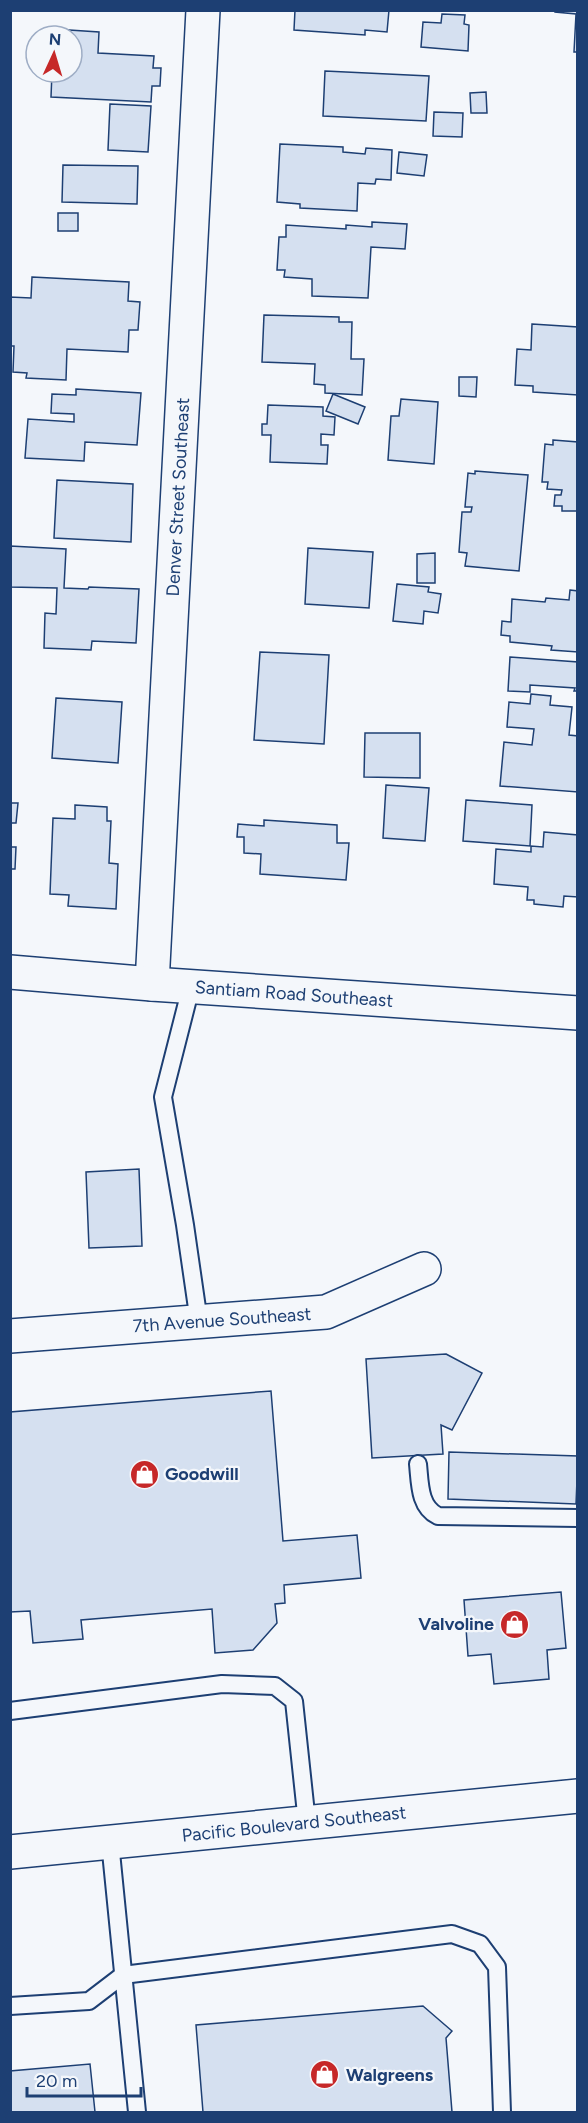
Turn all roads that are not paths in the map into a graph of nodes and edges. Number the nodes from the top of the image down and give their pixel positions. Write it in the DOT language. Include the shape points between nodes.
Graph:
graph roads {
  1 [pos="204,10"];
  2 [pos="10,972"];
  3 [pos="152,984"];
  4 [pos="191,987"];
  5 [pos="578,1013"];
  6 [pos="424,1269"];
  7 [pos="199,1322"];
  8 [pos="10,1336"];
  9 [pos="418,1464"];
  10 [pos="578,1518"];
  11 [pos="10,1711"];
  12 [pos="578,1796"];
  13 [pos="307,1823"];
  14 [pos="110,1842"];
  15 [pos="10,1852"];
  16 [pos="123,1975"];
  17 [pos="10,2006"];
  18 [pos="137,2112"];
  19 [pos="502,2112"];
  1 -- 3 [label="main road, Denver Street Southeast"];
  2 -- 3 [label="main road, Santiam Road Southeast"];
  3 -- 4 [label="main road, Santiam Road Southeast"];
  4 -- 5 [label="main road, Santiam Road Southeast"];
  4 -- 7 [label="lane" via="163,1097"];
  6 -- 7 [label="main road, 7th Avenue Southeast" via="326,1312"];
  7 -- 8 [label="main road, 7th Avenue Southeast"];
  9 -- 10 [label="lane" via="422,1498 430,1512 438,1516"];
  11 -- 13 [label="lane" via="222,1684 275,1686 294,1701"];
  12 -- 13 [label="main road, Pacific Boulevard Southeast"];
  13 -- 14 [label="main road, Pacific Boulevard Southeast"];
  14 -- 15 [label="main road, Pacific Boulevard Southeast"];
  14 -- 16 [label="lane"];
  16 -- 17 [label="lane" via="89,2001"];
  16 -- 18 [label="lane"];
  16 -- 19 [label="lane" via="452,1934 480,1944 497,1967"];
}
